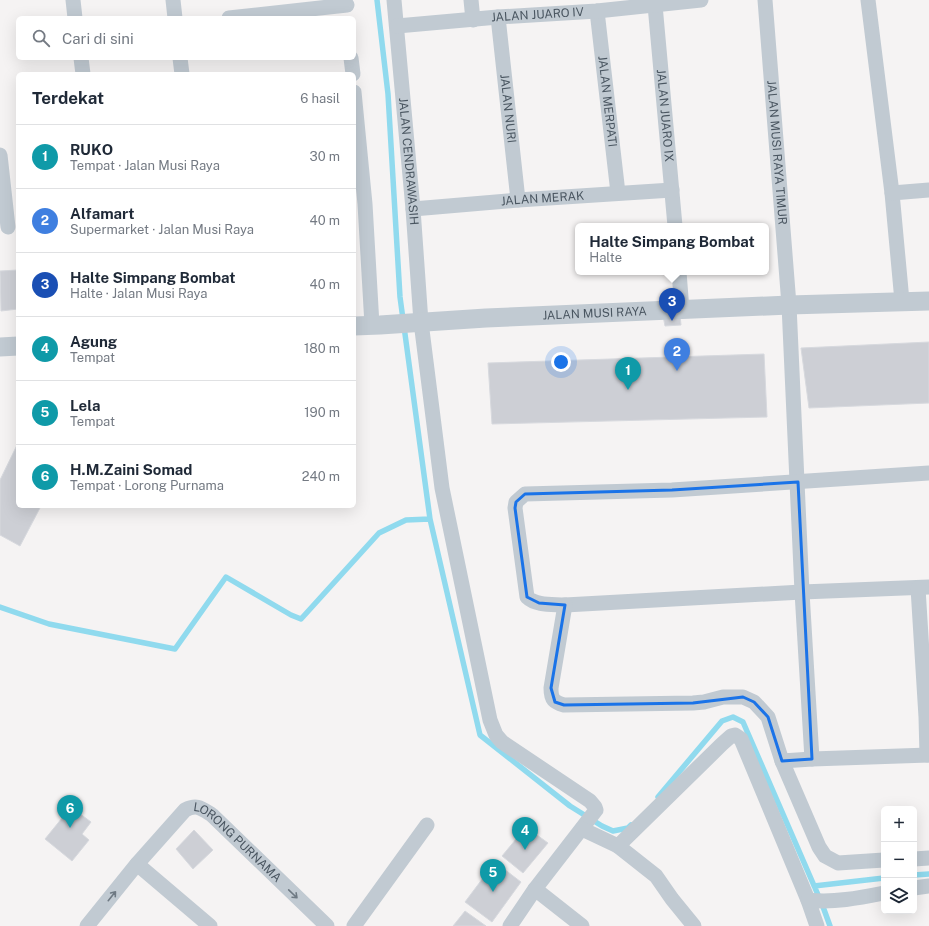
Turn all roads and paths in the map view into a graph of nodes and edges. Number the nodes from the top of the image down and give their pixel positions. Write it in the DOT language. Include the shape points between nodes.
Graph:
graph roads {
  1 [pos="73,0"];
  2 [pos="172,0"];
  3 [pos="394,0"];
  4 [pos="471,0"];
  5 [pos="701,0"];
  6 [pos="764,0"];
  7 [pos="868,0"];
  8 [pos="655,5"];
  9 [pos="347,8"];
  10 [pos="597,10"];
  11 [pos="75,16"];
  12 [pos="175,16"];
  13 [pos="253,16"];
  14 [pos="498,17"];
  15 [pos="472,20"];
  16 [pos="397,26"];
  17 [pos="81,60"];
  18 [pos="180,60"];
  19 [pos="352,60"];
  20 [pos="83,72"];
  21 [pos="182,72"];
  22 [pos="353,72"];
  23 [pos="356,135"];
  24 [pos="0,155"];
  25 [pos="672,190"];
  26 [pos="929,190"];
  27 [pos="892,192"];
  28 [pos="618,193"];
  29 [pos="518,200"];
  30 [pos="360,205"];
  31 [pos="413,209"];
  32 [pos="675,223"];
  33 [pos="9,227"];
  34 [pos="679,275"];
  35 [pos="902,301"];
  36 [pos="929,301"];
  37 [pos="789,305"];
  38 [pos="682,310"];
  39 [pos="418,322"];
  40 [pos="368,325"];
  41 [pos="16,346"];
  42 [pos="0,347"];
  43 [pos="929,473"];
  44 [pos="798,482"];
  45 [pos="924,588"];
  46 [pos="802,592"];
  47 [pos="565,605"];
  48 [pos="928,755"];
  49 [pos="812,759"];
  50 [pos="782,761"];
  51 [pos="427,824"];
  52 [pos="583,827"];
  53 [pos="618,846"];
  54 [pos="929,858"];
  55 [pos="917,859"];
  56 [pos="881,860"];
  57 [pos="138,864"];
  58 [pos="929,886"];
  59 [pos="917,888"];
  60 [pos="535,889"];
  61 [pos="881,893"];
  62 [pos="811,900"];
  63 [pos="87,926"];
  64 [pos="210,926"];
  65 [pos="327,926"];
  66 [pos="354,926"];
  67 [pos="510,926"];
  68 [pos="582,926"];
  69 [pos="694,926"];
  70 [pos="817,926"];
  1 -- 11 [label="street"];
  2 -- 12 [label="street"];
  3 -- 16 [label="street, JALAN CENDRAWASIH"];
  4 -- 15 [label="street"];
  5 -- 8 [label="street, JALAN JUARO IV"];
  6 -- 37 [label="street, JALAN MUSI RAYA TIMUR"];
  7 -- 27 [label="street"];
  8 -- 10 [label="street, JALAN JUARO IV"];
  8 -- 25 [label="street, JALAN JUARO IX"];
  9 -- 13 [label="street"];
  10 -- 14 [label="street, JALAN JUARO IV"];
  10 -- 28 [label="street, JALAN MERPATI"];
  14 -- 15 [label="street, JALAN JUARO IV"];
  14 -- 29 [label="street, JALAN NURI"];
  15 -- 16 [label="street, JALAN JUARO IV"];
  16 -- 31 [label="street, JALAN CENDRAWASIH"];
  17 -- 20 [label="street"];
  18 -- 21 [label="street"];
  19 -- 22 [label="street"];
  23 -- 30 [label="street"];
  24 -- 33 [label="street"];
  25 -- 28 [label="street, JALAN MERAK"];
  25 -- 32 [label="street, JALAN JUARO IX"];
  26 -- 27 [label="street"];
  27 -- 35 [label="street"];
  28 -- 29 [label="street, JALAN MERAK"];
  29 -- 31 [label="street, JALAN MERAK"];
  30 -- 40 [label="street"];
  31 -- 39 [label="street, JALAN CENDRAWASIH"];
  34 -- 38 [label="street"];
  35 -- 36 [label="street, JALAN MUSI RAYA"];
  35 -- 37 [label="street, JALAN MUSI RAYA"];
  37 -- 38 [label="street, JALAN MUSI RAYA"];
  37 -- 44 [label="street, JALAN MUSI RAYA TIMUR"];
  38 -- 39 [label="street, JALAN MUSI RAYA"];
  39 -- 40 [label="street, JALAN MUSI RAYA"];
  39 -- 52 [label="street, JALAN CENDRAWASIH" via="442,488 490,720 502,742 590,801 596,810"];
  41 -- 42 [label="street"];
  43 -- 44 [label="street"];
  44 -- 46 [label="street, JALAN MUSI RAYA TIMUR"];
  44 -- 47 [label="street" via="672,490 525,494 516,502 515,508 527,596 531,601 539,603"];
  45 -- 46 [label="street"];
  45 -- 48 [label="street"];
  46 -- 47 [label="street"];
  46 -- 49 [label="street, JALAN MUSI RAYA TIMUR"];
  47 -- 50 [label="street" via="551,688 551,696 555,702 564,706 692,703 723,697 743,697 754,702 768,717"];
  48 -- 49 [label="street"];
  49 -- 50 [label="street"];
  50 -- 56 [label="street" via="825,856 838,863"];
  51 -- 66 [label="street"];
  52 -- 53 [label="street"];
  52 -- 60 [label="street"];
  53 -- 62 [label="street" via="722,744 735,735 741,739"];
  53 -- 69 [label="street" via="656,876"];
  54 -- 55 [label="street"];
  63 -- 57 [label="street, LORONG PURNAMA, one-way"];
  57 -- 64 [label="street"];
  57 -- 65 [label="street, LORONG PURNAMA, one-way" via="185,810 192,806 200,808 212,815"];
  58 -- 59 [label="street"];
  60 -- 67 [label="street"];
  60 -- 68 [label="street"];
  61 -- 62 [label="street" via="836,900"];
  62 -- 70 [label="street"];
}
